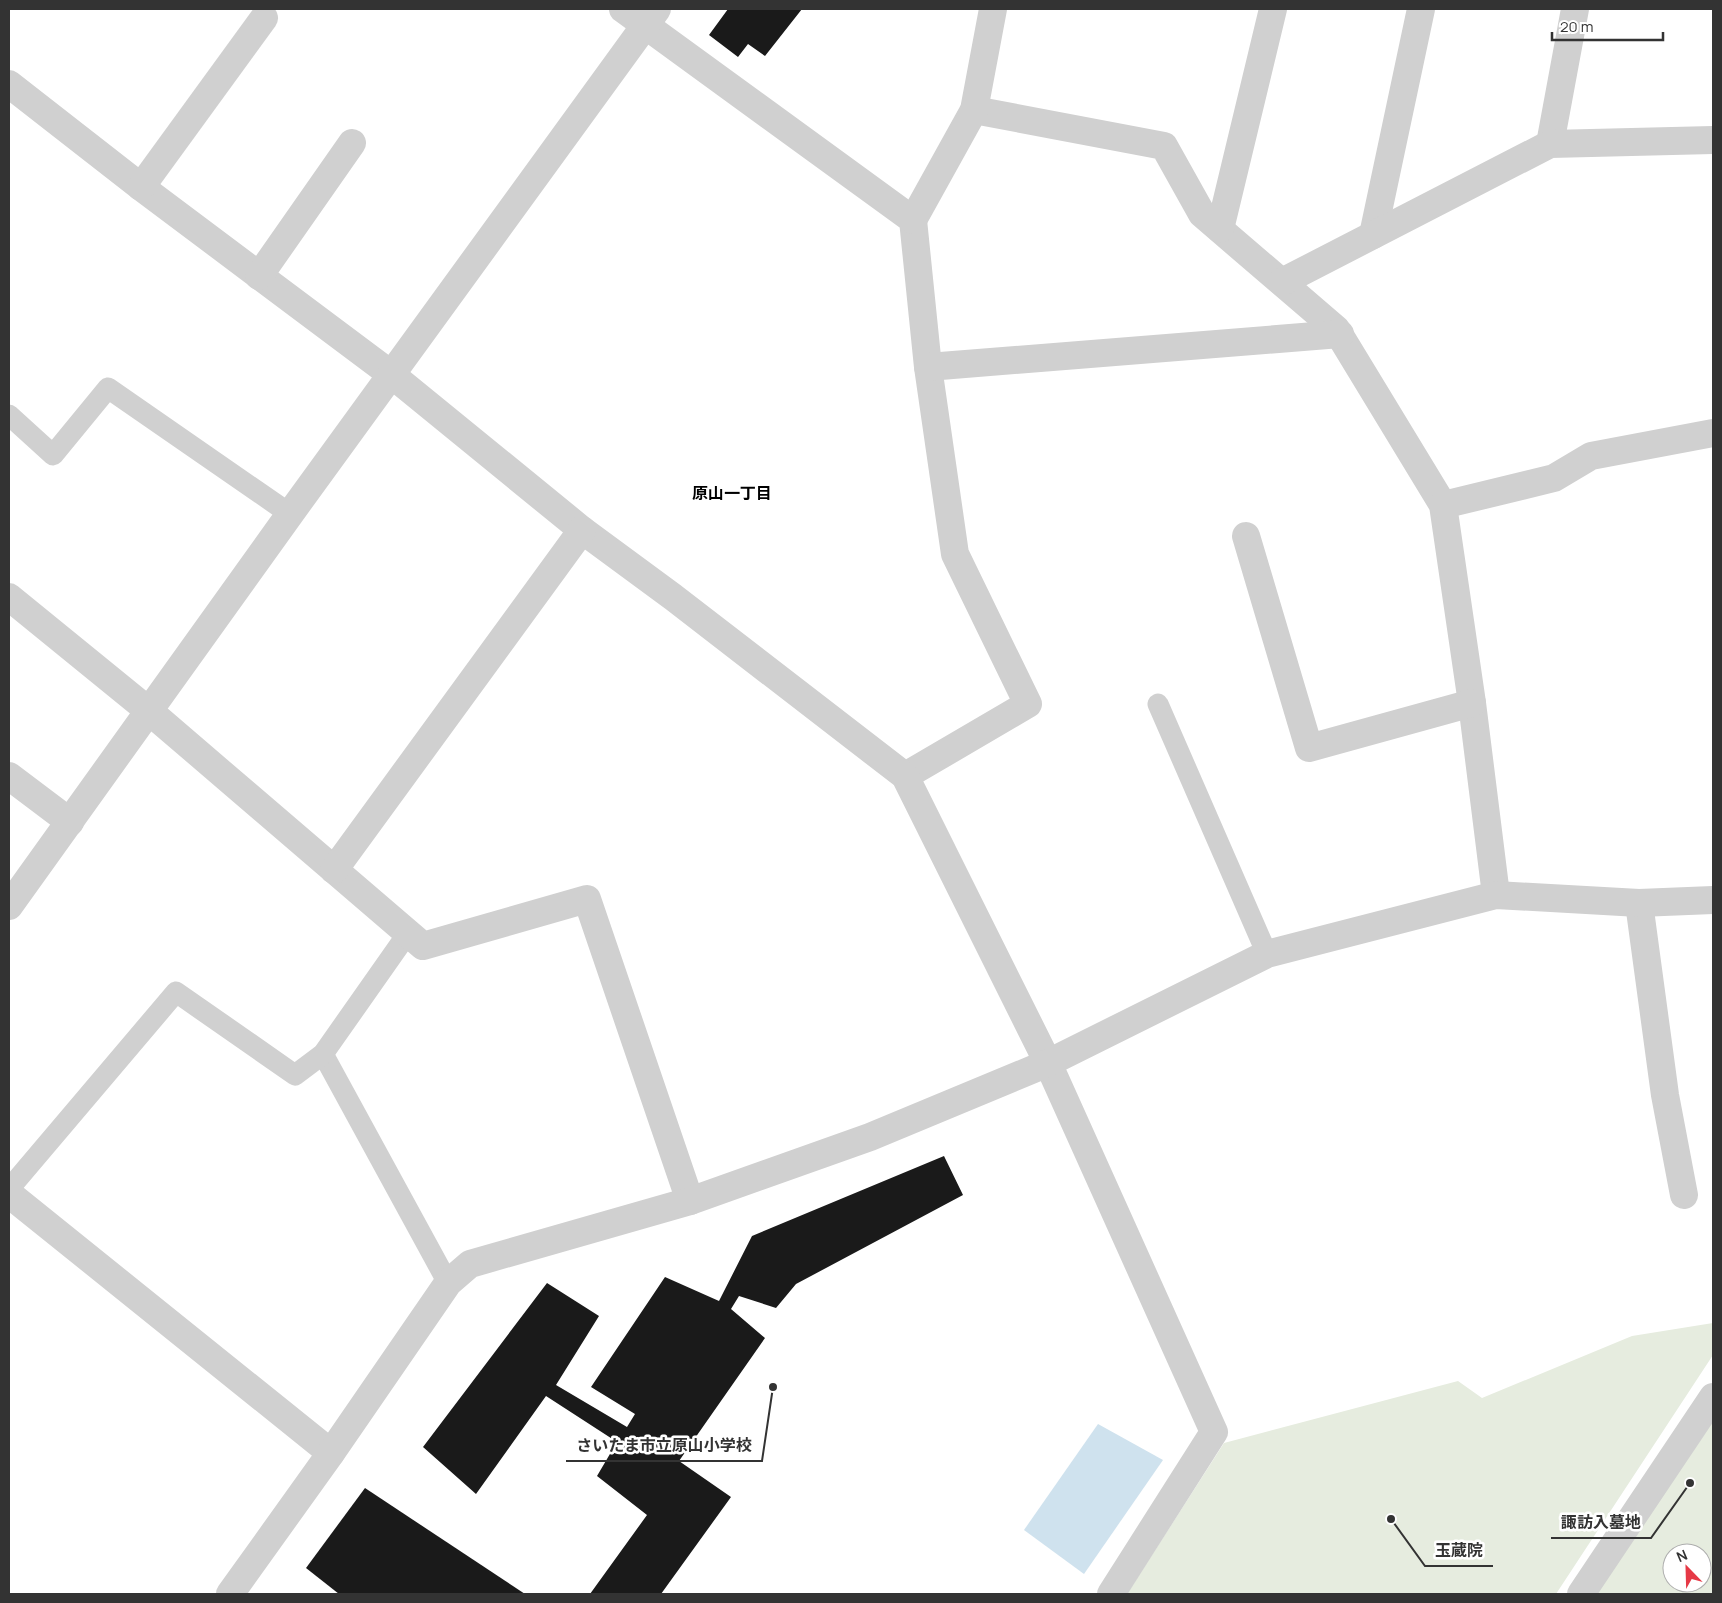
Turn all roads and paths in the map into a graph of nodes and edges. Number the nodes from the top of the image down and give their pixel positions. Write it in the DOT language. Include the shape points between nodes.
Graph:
graph roads {
  1 [pos="623,9"];
  2 [pos="993,9"];
  3 [pos="1272,9"];
  4 [pos="1421,9"];
  5 [pos="1575,9"];
  6 [pos="652,17"];
  7 [pos="264,18"];
  8 [pos="9,84"];
  9 [pos="974,110"];
  10 [pos="1713,140"];
  11 [pos="352,143"];
  12 [pos="1550,144"];
  13 [pos="141,187"];
  14 [pos="913,220"];
  15 [pos="1220,229"];
  16 [pos="1373,235"];
  17 [pos="259,276"];
  18 [pos="1282,282"];
  19 [pos="1340,334"];
  20 [pos="928,367"];
  21 [pos="392,375"];
  22 [pos="9,415"];
  23 [pos="1713,433"];
  24 [pos="1444,505"];
  25 [pos="290,514"];
  26 [pos="582,530"];
  27 [pos="1246,536"];
  28 [pos="9,597"];
  29 [pos="1472,703"];
  30 [pos="1158,704"];
  31 [pos="149,711"];
  32 [pos="9,776"];
  33 [pos="905,776"];
  34 [pos="70,822"];
  35 [pos="334,870"];
  36 [pos="1496,895"];
  37 [pos="1713,900"];
  38 [pos="1639,903"];
  39 [pos="9,906"];
  40 [pos="408,933"];
  41 [pos="1267,954"];
  42 [pos="323,1054"];
  43 [pos="1048,1063"];
  44 [pos="9,1189"];
  45 [pos="9,1194"];
  46 [pos="1684,1195"];
  47 [pos="690,1201"];
  48 [pos="448,1283"];
  49 [pos="1713,1397"];
  50 [pos="331,1453"];
  51 [pos="230,1594"];
  52 [pos="1111,1594"];
  53 [pos="1581,1594"];
  1 -- 6 [label="street"];
  2 -- 9 [label="street"];
  3 -- 15 [label="street"];
  4 -- 16 [label="street"];
  5 -- 12 [label="street"];
  6 -- 14 [label="street"];
  6 -- 21 [label="street"];
  7 -- 13 [label="street"];
  8 -- 13 [label="street"];
  9 -- 14 [label="street"];
  9 -- 15 [label="street" via="1164,146 1202,214"];
  10 -- 12 [label="street"];
  11 -- 17 [label="street"];
  12 -- 16 [label="street"];
  13 -- 17 [label="street"];
  14 -- 20 [label="street"];
  15 -- 18 [label="street"];
  16 -- 18 [label="street"];
  17 -- 21 [label="street"];
  18 -- 19 [label="street"];
  19 -- 20 [label="street"];
  19 -- 24 [label="street"];
  20 -- 33 [label="street" via="955,554 1028,704"];
  21 -- 25 [label="street"];
  21 -- 26 [label="street"];
  22 -- 25 [label="lane" via="53,455 108,388"];
  23 -- 24 [label="street" via="1591,456 1554,478"];
  24 -- 29 [label="street"];
  25 -- 31 [label="street"];
  26 -- 33 [label="street"];
  26 -- 35 [label="street"];
  27 -- 29 [label="street" via="1308,748"];
  28 -- 31 [label="street"];
  29 -- 36 [label="street"];
  30 -- 41 [label="lane"];
  31 -- 34 [label="street"];
  31 -- 35 [label="street"];
  32 -- 34 [label="street"];
  33 -- 43 [label="street"];
  34 -- 39 [label="street"];
  35 -- 40 [label="street"];
  36 -- 38 [label="street"];
  36 -- 41 [label="street"];
  37 -- 38 [label="street"];
  38 -- 46 [label="street" via="1665,1095"];
  40 -- 42 [label="lane"];
  40 -- 47 [label="street" via="423,946 587,899"];
  41 -- 43 [label="street"];
  42 -- 44 [label="lane" via="295,1075 176,992"];
  42 -- 48 [label="lane"];
  43 -- 47 [label="street" via="870,1137"];
  43 -- 52 [label="street" via="1214,1432"];
  45 -- 50 [label="street"];
  47 -- 48 [label="street" via="470,1264"];
  48 -- 50 [label="street"];
  49 -- 53 [label="street"];
  50 -- 51 [label="street"];
}
